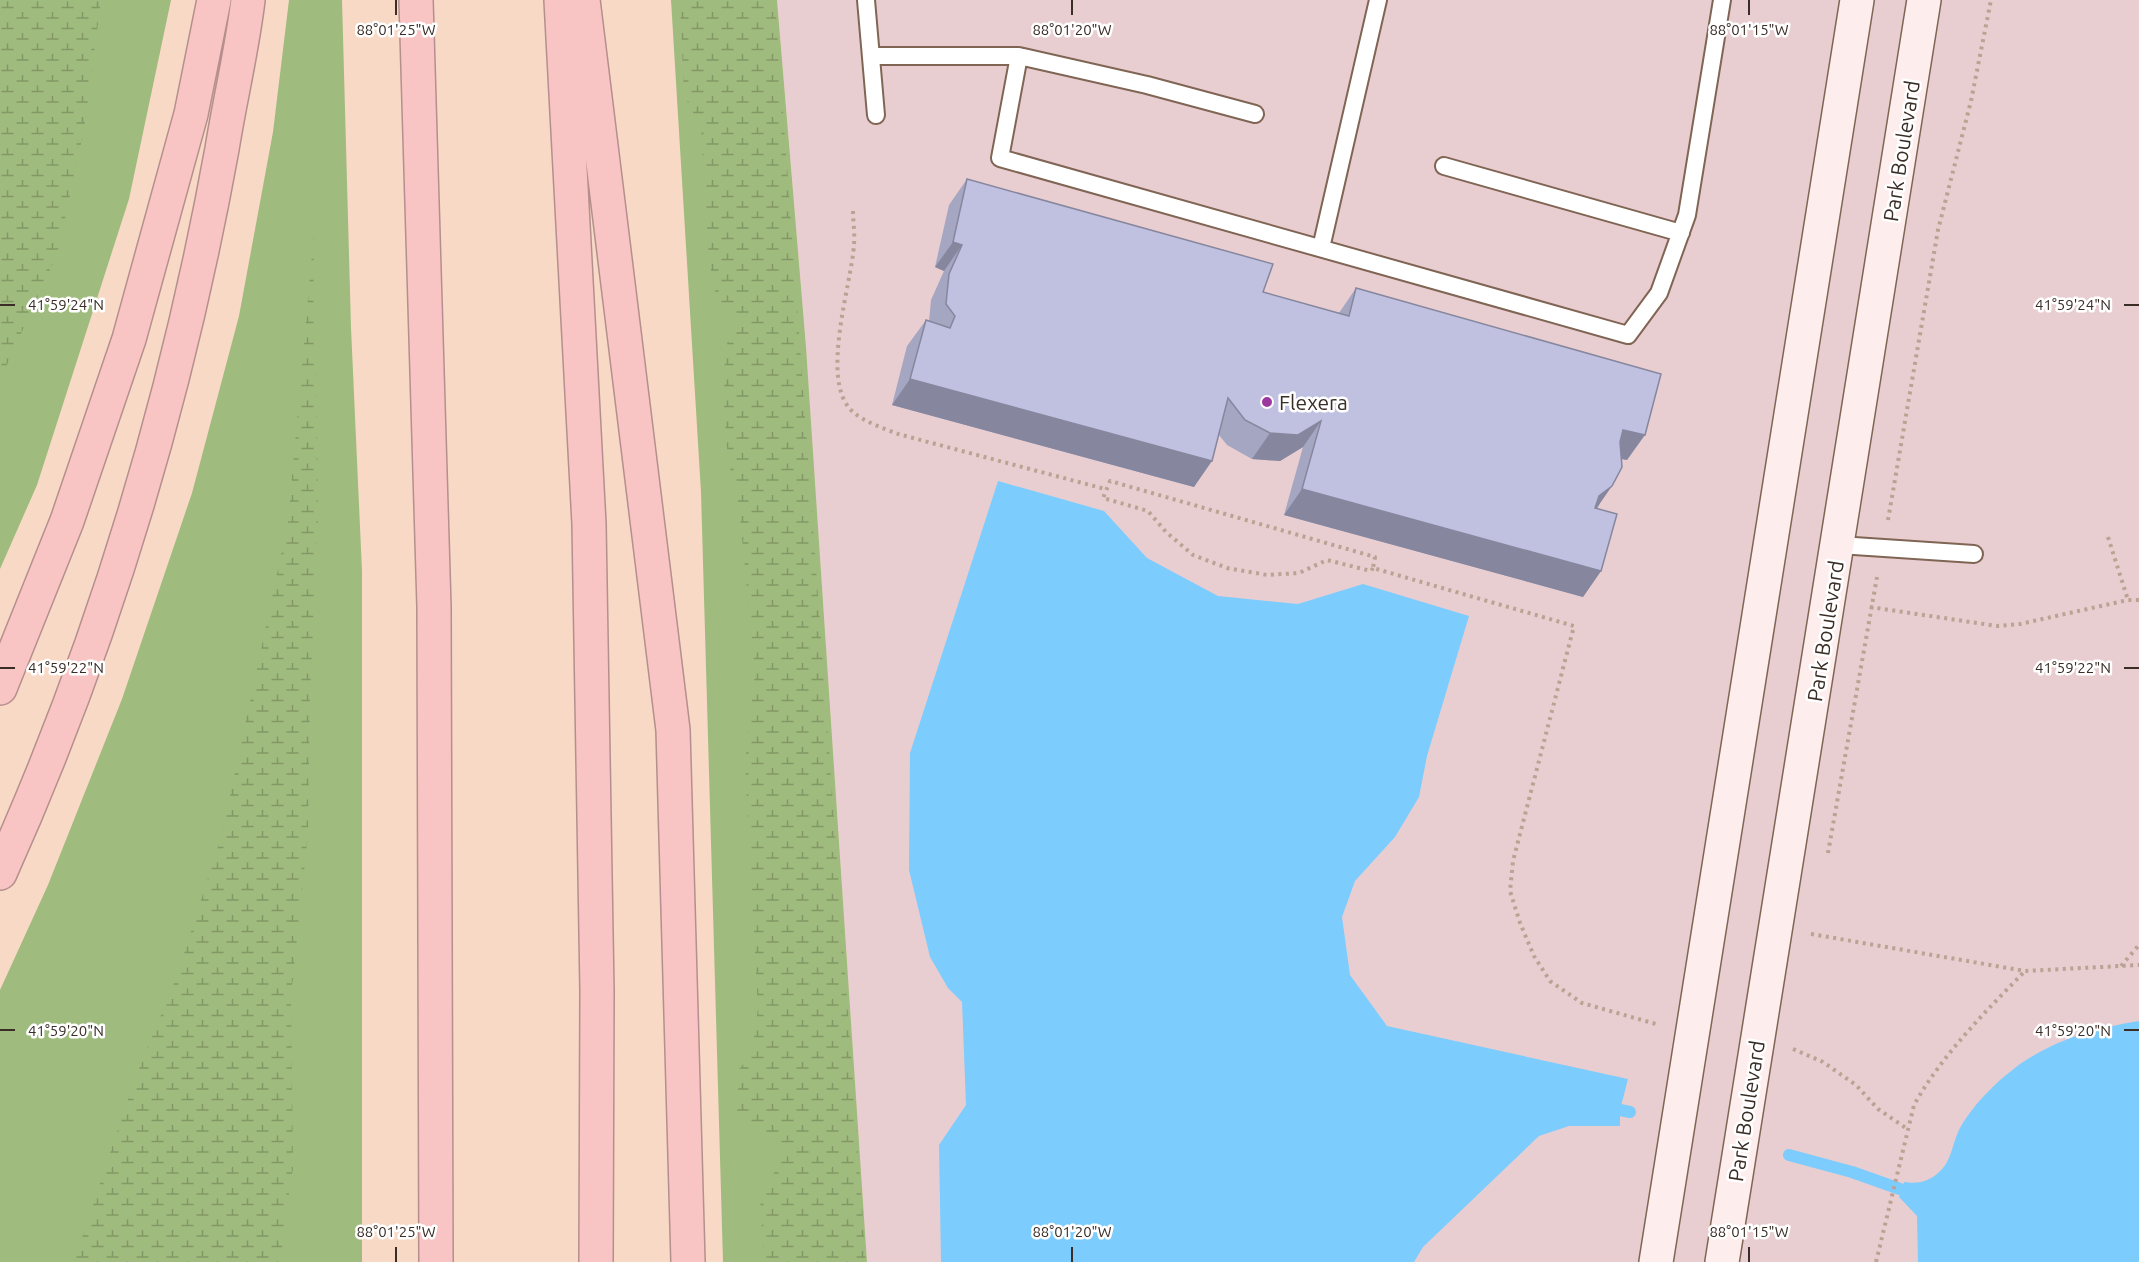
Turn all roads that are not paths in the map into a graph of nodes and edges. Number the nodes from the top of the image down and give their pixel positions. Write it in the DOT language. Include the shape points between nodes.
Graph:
graph roads {
  1 [pos="214,0"];
  2 [pos="248,0"];
  3 [pos="416,0"];
  4 [pos="561,0"];
  5 [pos="583,0"];
  6 [pos="866,0"];
  7 [pos="1378,0"];
  8 [pos="1722,0"];
  9 [pos="1857,0"];
  10 [pos="1924,0"];
  11 [pos="871,56"];
  12 [pos="1019,56"];
  13 [pos="1255,114"];
  14 [pos="876,115"];
  15 [pos="1444,166"];
  16 [pos="1681,233"];
  17 [pos="1321,248"];
  18 [pos="1839,545"];
  19 [pos="1974,554"];
  20 [pos="0,688"];
  21 [pos="0,873"];
  22 [pos="436,1262"];
  23 [pos="596,1262"];
  24 [pos="688,1262"];
  25 [pos="1656,1262"];
  26 [pos="1722,1262"];
  1 -- 20 [label="highway" via="191,114 129,339 67,520"];
  2 -- 21 [label="highway" via="187,325 116,575 33,801"];
  3 -- 22 [label="highway" via="434,607"];
  4 -- 23 [label="highway" via="589,524 597,991"];
  5 -- 24 [label="highway" via="673,730"];
  6 -- 11 [label="lane"];
  7 -- 17 [label="lane"];
  8 -- 16 [label="lane"];
  9 -- 25 [label="street"];
  10 -- 18 [label="street, Park Boulevard"];
  11 -- 12 [label="lane"];
  11 -- 14 [label="lane"];
  12 -- 13 [label="lane"];
  12 -- 17 [label="lane" via="1000,158"];
  15 -- 16 [label="lane"];
  16 -- 17 [label="lane" via="1659,293 1628,334"];
  18 -- 19 [label="lane"];
  18 -- 26 [label="street, Park Boulevard"];
}
